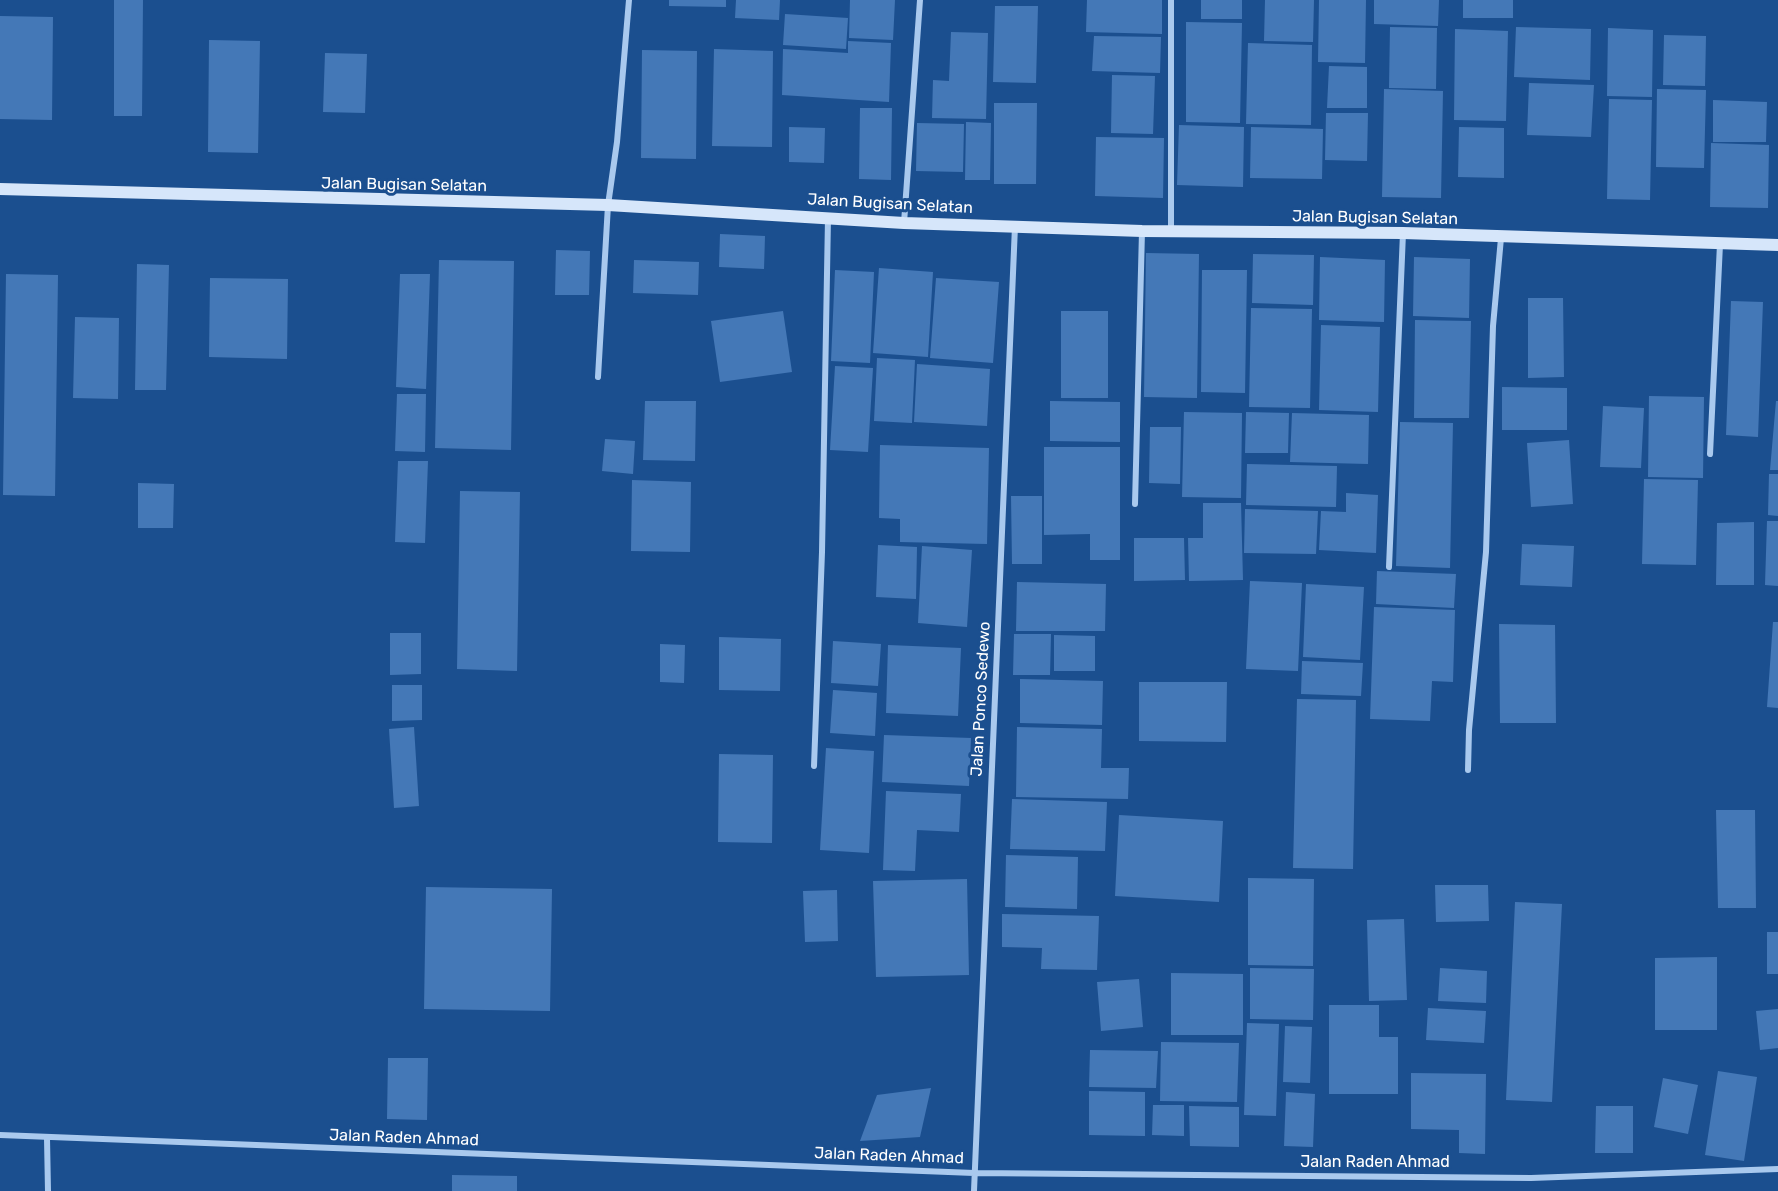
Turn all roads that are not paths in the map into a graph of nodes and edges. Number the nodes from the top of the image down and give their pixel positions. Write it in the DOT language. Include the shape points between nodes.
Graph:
graph roads {
  1 [pos="629,0"];
  2 [pos="920,0"];
  3 [pos="1171,0"];
  4 [pos="0,189"];
  5 [pos="608,205"];
  6 [pos="828,218"];
  7 [pos="904,223"];
  8 [pos="1015,226"];
  9 [pos="1142,231"];
  10 [pos="1171,231"];
  11 [pos="1403,233"];
  12 [pos="1500,238"];
  13 [pos="1720,244"];
  14 [pos="1778,245"];
  15 [pos="598,377"];
  16 [pos="1710,454"];
  17 [pos="1134,504"];
  18 [pos="1389,567"];
  19 [pos="814,766"];
  20 [pos="1468,770"];
  21 [pos="0,1135"];
  22 [pos="47,1138"];
  23 [pos="1778,1169"];
  24 [pos="974,1173"];
  25 [pos="48,1191"];
  26 [pos="974,1191"];
  1 -- 5 [label="street"];
  2 -- 7 [label="street"];
  3 -- 10 [label="street"];
  4 -- 5 [label="street, Jalan Bugisan Selatan"];
  5 -- 6 [label="street, Jalan Bugisan Selatan"];
  5 -- 15 [label="street"];
  6 -- 7 [label="street, Jalan Bugisan Selatan"];
  6 -- 19 [label="street"];
  7 -- 8 [label="street, Jalan Bugisan Selatan"];
  8 -- 9 [label="street, Jalan Bugisan Selatan"];
  8 -- 24 [label="street, Jalan Ponco Sedewo"];
  9 -- 10 [label="street, Jalan Bugisan Selatan"];
  9 -- 17 [label="street"];
  10 -- 11 [label="street, Jalan Bugisan Selatan"];
  11 -- 12 [label="street, Jalan Bugisan Selatan"];
  11 -- 18 [label="street"];
  12 -- 13 [label="street, Jalan Bugisan Selatan"];
  12 -- 20 [label="street" via="1493,326 1486,552"];
  13 -- 14 [label="street, Jalan Bugisan Selatan"];
  13 -- 16 [label="street"];
  21 -- 22 [label="street, Jalan Raden Ahmad"];
  22 -- 24 [label="street, Jalan Raden Ahmad"];
  22 -- 25 [label="street"];
  23 -- 24 [label="street, Jalan Raden Ahmad" via="1531,1178"];
  24 -- 26 [label="street, Jalan Ponco Sedewo"];
}
